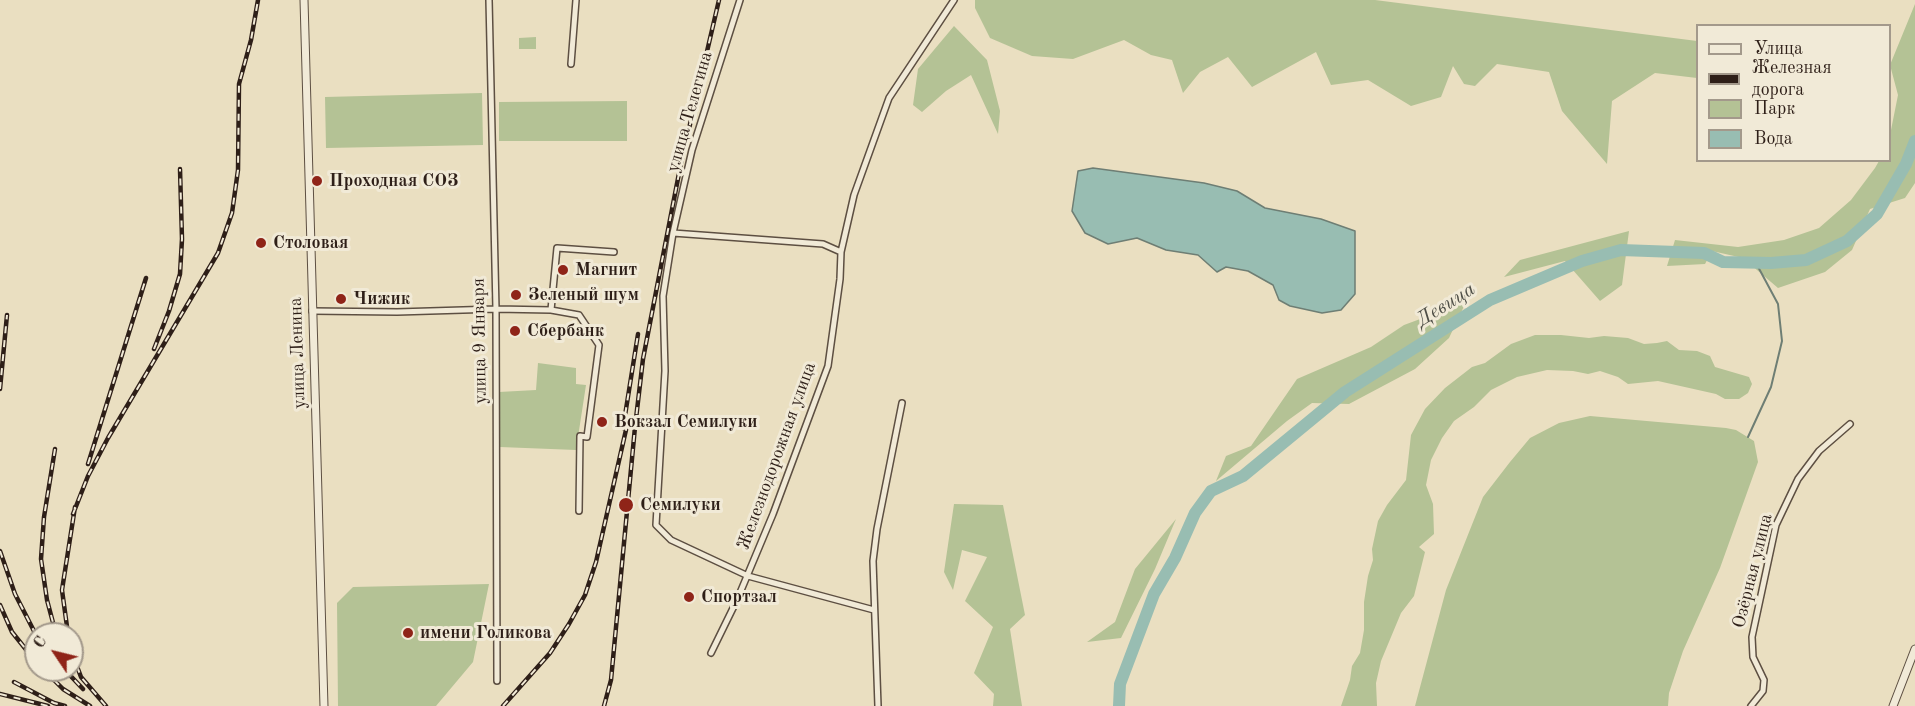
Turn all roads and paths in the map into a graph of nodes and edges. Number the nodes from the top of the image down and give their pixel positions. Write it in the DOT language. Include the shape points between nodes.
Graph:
graph roads {
  1 [pos="304,0"];
  2 [pos="489,0"];
  3 [pos="576,0"];
  4 [pos="740,0"];
  5 [pos="954,0"];
  6 [pos="572,64"];
  7 [pos="673,234"];
  8 [pos="614,252"];
  9 [pos="841,252"];
  10 [pos="496,309"];
  11 [pos="551,310"];
  12 [pos="312,311"];
  13 [pos="902,402"];
  14 [pos="1850,424"];
  15 [pos="579,511"];
  16 [pos="748,576"];
  17 [pos="874,610"];
  18 [pos="1915,649"];
  19 [pos="711,653"];
  20 [pos="497,681"];
  21 [pos="324,706"];
  22 [pos="878,706"];
  23 [pos="1752,706"];
  24 [pos="1893,706"];
  1 -- 12 [label="street, улица Ленина"];
  2 -- 10 [label="street, улица 9 Января"];
  3 -- 6 [label="street"];
  4 -- 7 [label="street, улица Телегина" via="692,150"];
  5 -- 9 [label="street, Железнодорожная улица" via="889,98 854,195"];
  7 -- 9 [label="street" via="823,244"];
  7 -- 16 [label="street, улица Телегина" via="663,296 665,370 656,525 671,540"];
  8 -- 11 [label="street" via="557,248"];
  9 -- 16 [label="street, Железнодорожная улица" via="828,366"];
  10 -- 11 [label="street"];
  10 -- 12 [label="street"];
  10 -- 20 [label="street, улица 9 Января"];
  11 -- 15 [label="street" via="579,315 599,345 587,437 580,436"];
  12 -- 21 [label="street, улица Ленина"];
  13 -- 17 [label="street" via="873,561"];
  14 -- 23 [label="street, Озёрная улица" via="1819,451 1798,479 1776,525 1752,637 1753,657 1764,680 1763,691"];
  16 -- 17 [label="street, улица Телегина"];
  16 -- 19 [label="street, Железнодорожная улица"];
  17 -- 22 [label="street"];
  18 -- 24 [label="street"];
}
